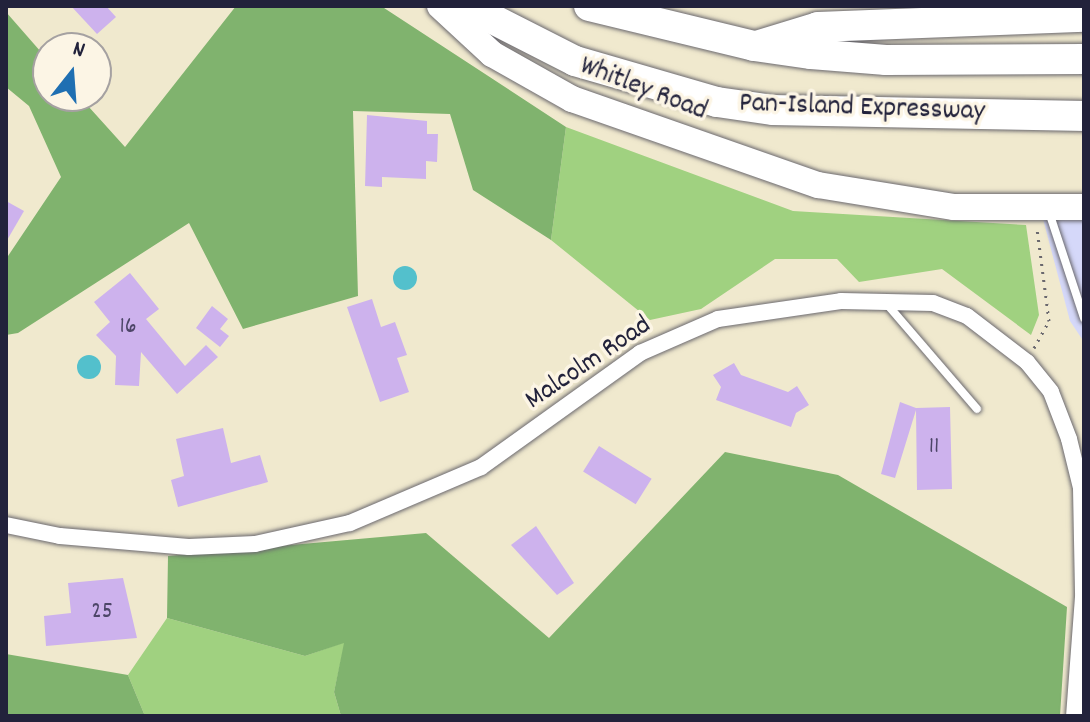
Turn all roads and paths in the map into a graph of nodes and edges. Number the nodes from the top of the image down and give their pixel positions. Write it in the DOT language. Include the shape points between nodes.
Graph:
graph roads {
  1 [pos="440,6"];
  2 [pos="467,6"];
  3 [pos="589,6"];
  4 [pos="988,13"];
  5 [pos="1084,17"];
  6 [pos="754,46"];
  7 [pos="1084,59"];
  8 [pos="1084,116"];
  9 [pos="1084,207"];
  10 [pos="1049,211"];
  11 [pos="885,302"];
  12 [pos="1081,302"];
  13 [pos="1084,318"];
  14 [pos="1027,362"];
  15 [pos="977,409"];
  16 [pos="6,525"];
  17 [pos="1074,716"];
  1 -- 10 [label="main road, Whitley Road" via="492,54 572,99 672,138 818,185 954,207"];
  2 -- 8 [label="highway, Pan-Island Expressway" via="575,61 717,102 773,110"];
  3 -- 6 [label="highway, Pan-Island Expressway"];
  4 -- 5 [label="highway"];
  4 -- 6 [label="highway" via="805,28"];
  6 -- 7 [label="highway, Pan-Island Expressway" via="860,59"];
  9 -- 10 [label="main road, Whitley Road"];
  10 -- 12 [label="lane"];
  10 -- 14 [label="path" via="1035,215 1049,321"];
  11 -- 14 [label="street, Malcolm Road" via="933,303 967,316"];
  11 -- 15 [label="lane"];
  11 -- 16 [label="street, Malcolm Road" via="785,306 718,319 653,346 481,467 350,523 255,544 189,547 60,536"];
  12 -- 13 [label="lane"];
  14 -- 17 [label="street, Malcolm Road" via="1051,392 1081,488 1083,597"];
}
